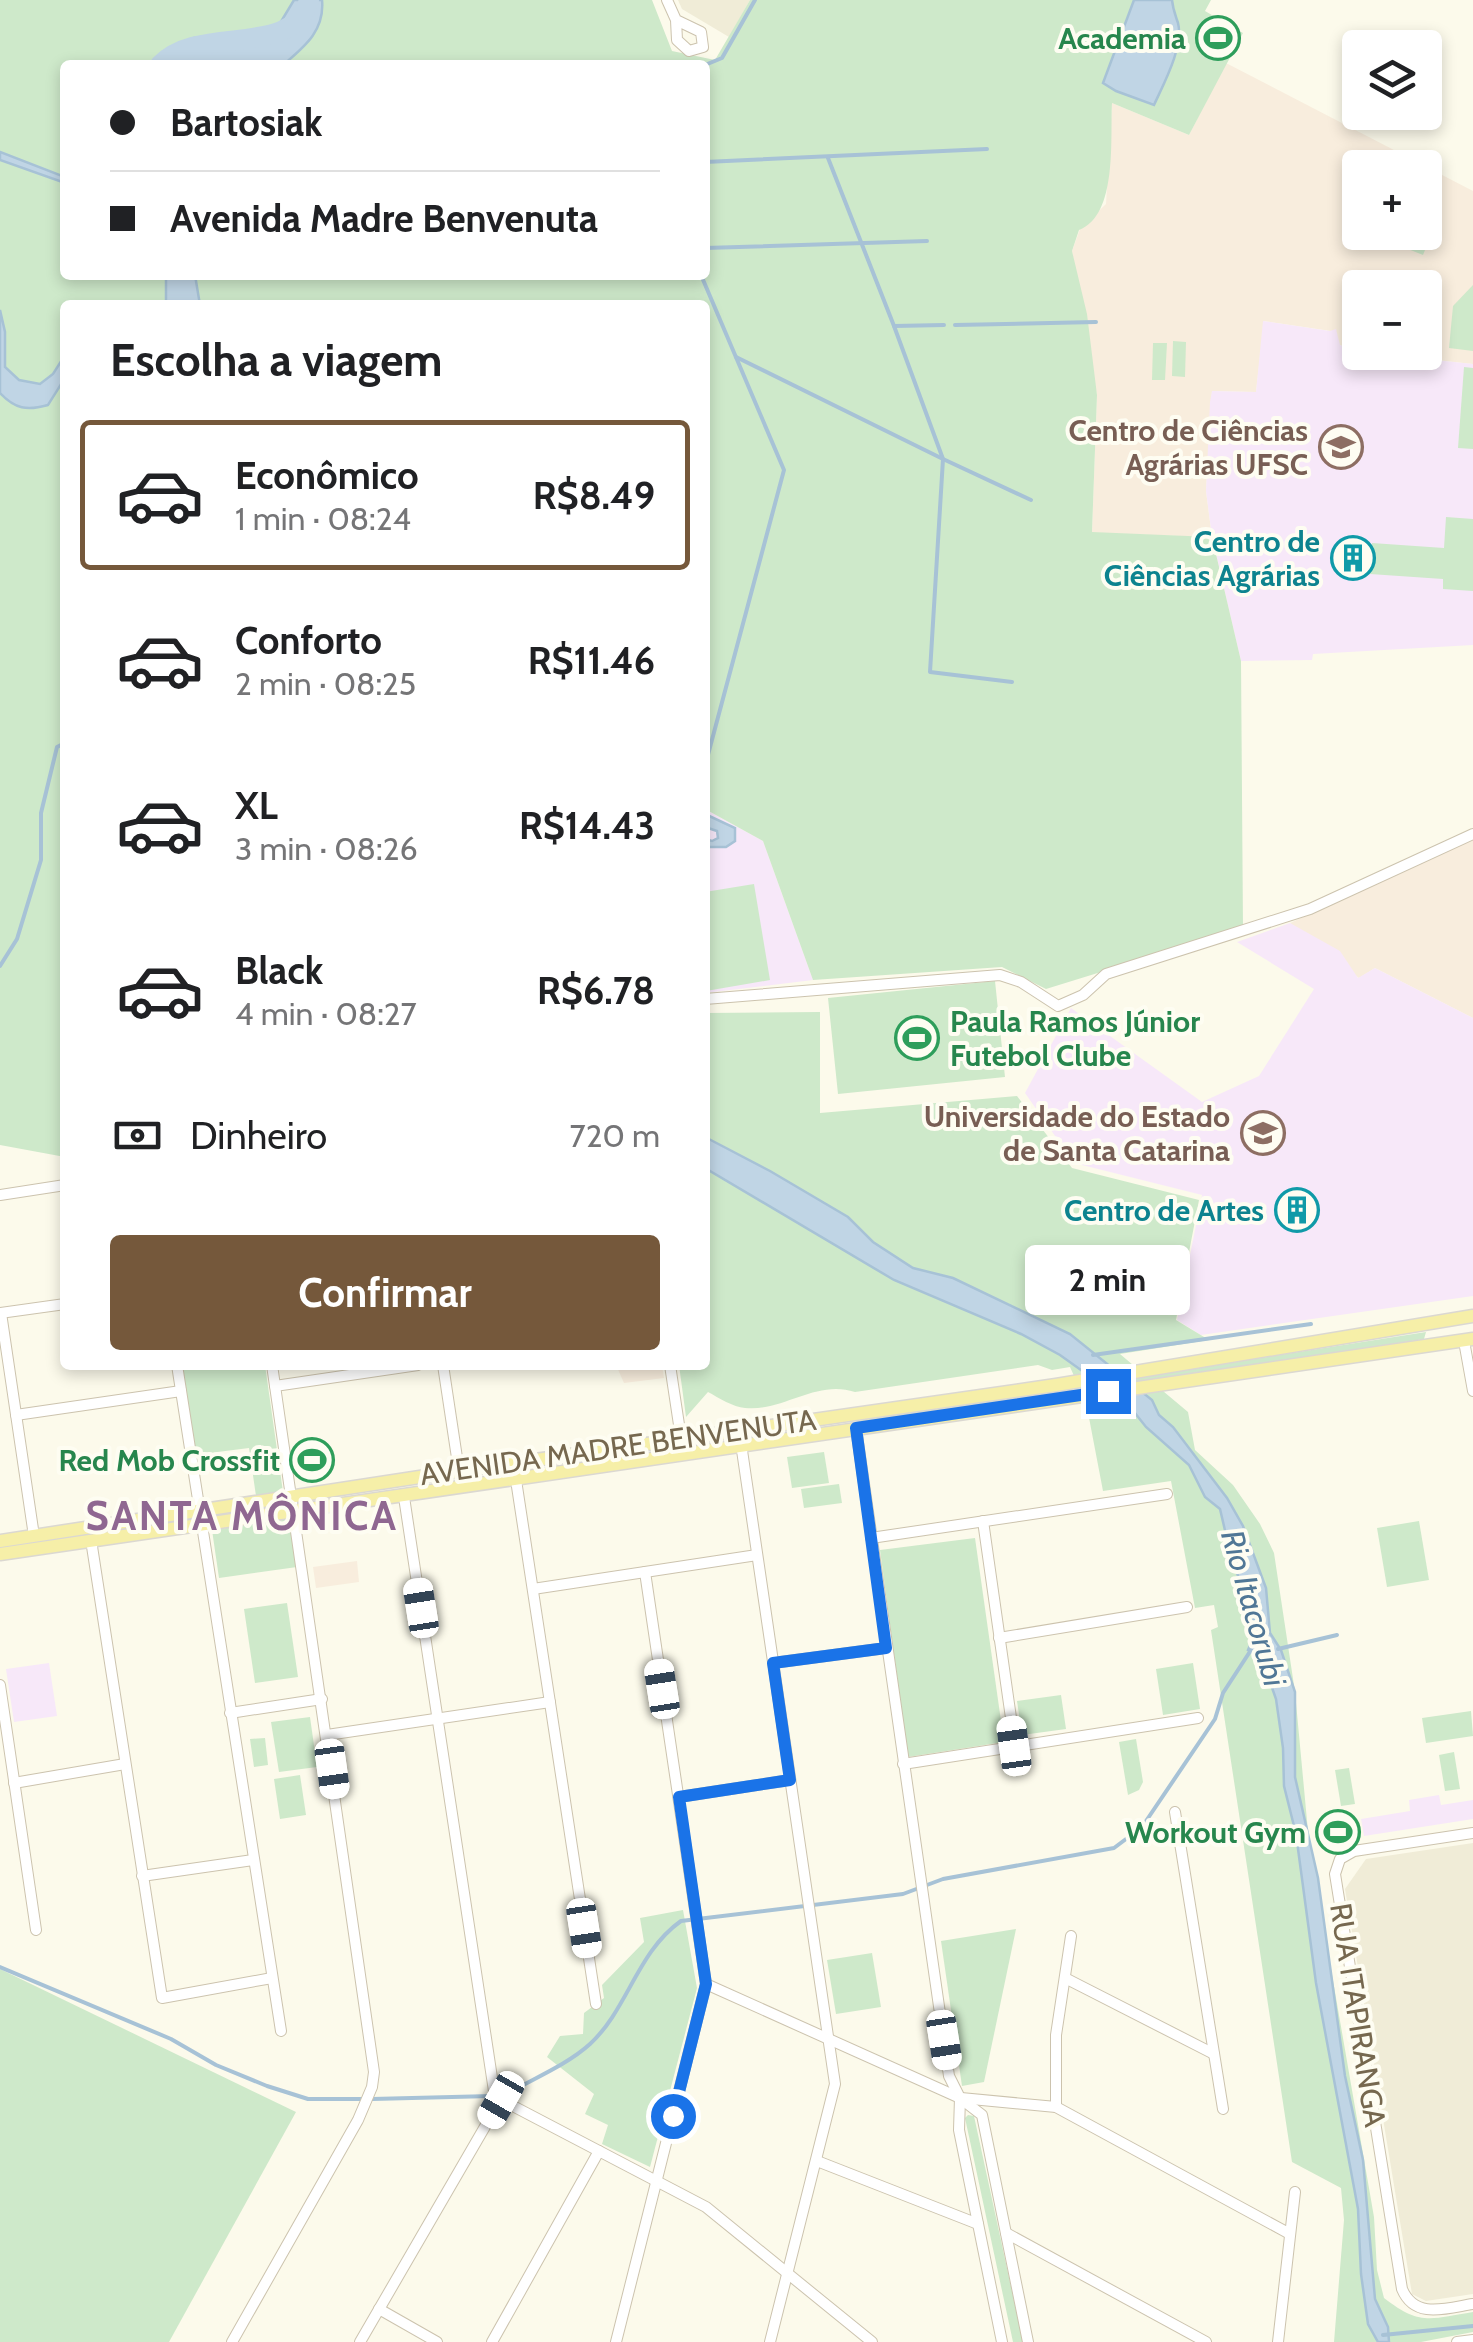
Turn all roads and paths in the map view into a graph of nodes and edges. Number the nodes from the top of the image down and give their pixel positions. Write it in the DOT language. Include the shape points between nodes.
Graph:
graph roads {
  1 [pos="667,0"];
  2 [pos="676,20"];
  3 [pos="1473,834"];
  4 [pos="710,999"];
  5 [pos="60,1187"];
  6 [pos="0,1195"];
  7 [pos="60,1305"];
  8 [pos="0,1313"];
  9 [pos="1473,1316"];
  10 [pos="1429,1323"];
  11 [pos="1473,1328"];
  12 [pos="1469,1340"];
  13 [pos="1423,1347"];
  14 [pos="178,1370"];
  15 [pos="273,1370"];
  16 [pos="384,1370"];
  17 [pos="444,1370"];
  18 [pos="671,1370"];
  19 [pos="275,1386"];
  20 [pos="181,1391"];
  21 [pos="1473,1391"];
  22 [pos="854,1412"];
  23 [pos="16,1416"];
  24 [pos="856,1428"];
  25 [pos="738,1430"];
  26 [pos="681,1438"];
  27 [pos="742,1445"];
  28 [pos="459,1470"];
  29 [pos="516,1480"];
  30 [pos="1167,1494"];
  31 [pos="292,1496"];
  32 [pos="404,1497"];
  33 [pos="294,1512"];
  34 [pos="200,1517"];
  35 [pos="983,1521"];
  36 [pos="34,1536"];
  37 [pos="871,1538"];
  38 [pos="91,1540"];
  39 [pos="0,1541"];
  40 [pos="0,1554"];
  41 [pos="757,1555"];
  42 [pos="645,1572"];
  43 [pos="532,1589"];
  44 [pos="1187,1607"];
  45 [pos="1000,1638"];
  46 [pos="886,1648"];
  47 [pos="773,1663"];
  48 [pos="0,1685"];
  49 [pos="322,1699"];
  50 [pos="550,1702"];
  51 [pos="230,1713"];
  52 [pos="438,1718"];
  53 [pos="1198,1718"];
  54 [pos="327,1736"];
  55 [pos="1014,1746"];
  56 [pos="125,1764"];
  57 [pos="902,1764"];
  58 [pos="790,1780"];
  59 [pos="14,1782"];
  60 [pos="679,1797"];
  61 [pos="1175,1812"];
  62 [pos="1473,1832"];
  63 [pos="253,1860"];
  64 [pos="142,1876"];
  65 [pos="36,1930"];
  66 [pos="1071,1936"];
  67 [pos="272,1978"];
  68 [pos="1065,1978"];
  69 [pos="706,1984"];
  70 [pos="596,2004"];
  71 [pos="282,2031"];
  72 [pos="828,2039"];
  73 [pos="1214,2054"];
  74 [pos="498,2096"];
  75 [pos="960,2098"];
  76 [pos="1056,2107"];
  77 [pos="1223,2108"];
  78 [pos="599,2151"];
  79 [pos="817,2161"];
  80 [pos="657,2182"];
  81 [pos="1295,2192"];
  82 [pos="978,2224"];
  83 [pos="1006,2233"];
  84 [pos="1290,2234"];
  85 [pos="788,2274"];
  86 [pos="1473,2304"];
  87 [pos="379,2309"];
  88 [pos="1473,2340"];
  89 [pos="232,2342"];
  90 [pos="360,2342"];
  91 [pos="437,2342"];
  92 [pos="492,2342"];
  93 [pos="616,2342"];
  94 [pos="770,2342"];
  95 [pos="872,2342"];
  96 [pos="1002,2342"];
  97 [pos="1028,2342"];
  98 [pos="1206,2342"];
  99 [pos="1278,2342"];
  100 [pos="1457,2342"];
  1 -- 2 [label="street"];
  3 -- 4 [label="street" via="1310,909 1106,974 1058,1006 1000,975"];
  5 -- 6 [label="street"];
  7 -- 8 [label="street"];
  8 -- 23 [label="street"];
  9 -- 10 [label="main road, AVENIDA MADRE BENVENUTA"];
  10 -- 13 [label="main road"];
  10 -- 22 [label="main road, AVENIDA MADRE BENVENUTA"];
  11 -- 12 [label="main road"];
  12 -- 13 [label="main road, AVENIDA MADRE BENVENUTA"];
  12 -- 21 [label="street"];
  13 -- 24 [label="main road, AVENIDA MADRE BENVENUTA"];
  14 -- 20 [label="street"];
  15 -- 19 [label="street"];
  16 -- 19 [label="street"];
  17 -- 28 [label="street"];
  18 -- 26 [label="street"];
  19 -- 31 [label="street"];
  20 -- 23 [label="street"];
  20 -- 34 [label="street"];
  22 -- 24 [label="main road"];
  22 -- 25 [label="main road, AVENIDA MADRE BENVENUTA"];
  23 -- 36 [label="street"];
  24 -- 27 [label="main road, AVENIDA MADRE BENVENUTA"];
  24 -- 37 [label="street"];
  25 -- 26 [label="main road, AVENIDA MADRE BENVENUTA"];
  25 -- 27 [label="street"];
  26 -- 28 [label="main road, AVENIDA MADRE BENVENUTA"];
  27 -- 29 [label="main road, AVENIDA MADRE BENVENUTA"];
  27 -- 41 [label="street"];
  28 -- 31 [label="main road, AVENIDA MADRE BENVENUTA"];
  29 -- 32 [label="main road, AVENIDA MADRE BENVENUTA"];
  29 -- 43 [label="street"];
  30 -- 35 [label="street"];
  31 -- 33 [label="street"];
  31 -- 34 [label="main road, AVENIDA MADRE BENVENUTA"];
  32 -- 33 [label="main road, AVENIDA MADRE BENVENUTA"];
  32 -- 52 [label="street"];
  33 -- 34 [label="main road, AVENIDA MADRE BENVENUTA"];
  33 -- 49 [label="street"];
  34 -- 36 [label="main road, AVENIDA MADRE BENVENUTA"];
  34 -- 38 [label="main road, AVENIDA MADRE BENVENUTA"];
  34 -- 51 [label="street"];
  35 -- 37 [label="street"];
  35 -- 45 [label="street"];
  36 -- 39 [label="main road, AVENIDA MADRE BENVENUTA"];
  37 -- 46 [label="street"];
  38 -- 40 [label="main road, AVENIDA MADRE BENVENUTA"];
  38 -- 56 [label="street"];
  41 -- 42 [label="street"];
  41 -- 47 [label="street"];
  42 -- 43 [label="street"];
  42 -- 60 [label="street"];
  43 -- 50 [label="street"];
  44 -- 45 [label="street"];
  45 -- 55 [label="street"];
  46 -- 47 [label="street"];
  46 -- 57 [label="street"];
  47 -- 58 [label="street"];
  48 -- 59 [label="street"];
  49 -- 51 [label="street"];
  49 -- 54 [label="street"];
  50 -- 52 [label="street"];
  50 -- 70 [label="street"];
  51 -- 63 [label="street"];
  52 -- 54 [label="street"];
  52 -- 74 [label="street"];
  53 -- 55 [label="street"];
  54 -- 89 [label="street" via="372,2087"];
  55 -- 57 [label="street"];
  56 -- 59 [label="street"];
  56 -- 64 [label="street"];
  57 -- 75 [label="street" via="949,2076"];
  58 -- 60 [label="street"];
  58 -- 72 [label="street"];
  59 -- 65 [label="street"];
  60 -- 69 [label="street"];
  61 -- 73 [label="street"];
  62 -- 86 [label="street, RUA ITAPIRANGA" via="1354,1851 1340,1859 1335,1874 1402,2289 1412,2304 1429,2310"];
  63 -- 64 [label="street"];
  63 -- 67 [label="street"];
  64 -- 67 [label="street" via="162,1998"];
  66 -- 68 [label="street"];
  67 -- 71 [label="street"];
  68 -- 73 [label="street"];
  68 -- 76 [label="street" via="1056,2035"];
  69 -- 72 [label="street"];
  69 -- 80 [label="street"];
  72 -- 75 [label="street"];
  72 -- 79 [label="street" via="834,2092"];
  73 -- 77 [label="street"];
  74 -- 78 [label="street"];
  74 -- 87 [label="street"];
  75 -- 76 [label="street"];
  75 -- 82 [label="street" via="959,2130"];
  75 -- 83 [label="street" via="982,2114"];
  76 -- 84 [label="street"];
  78 -- 80 [label="street"];
  78 -- 92 [label="street"];
  79 -- 82 [label="street"];
  79 -- 85 [label="street"];
  80 -- 85 [label="street" via="706,2207"];
  80 -- 93 [label="street"];
  81 -- 84 [label="street"];
  82 -- 96 [label="street"];
  83 -- 97 [label="street"];
  83 -- 98 [label="street"];
  84 -- 99 [label="street"];
  85 -- 94 [label="street"];
  85 -- 95 [label="street"];
  87 -- 90 [label="street"];
  87 -- 91 [label="street"];
  88 -- 100 [label="street"];
}
